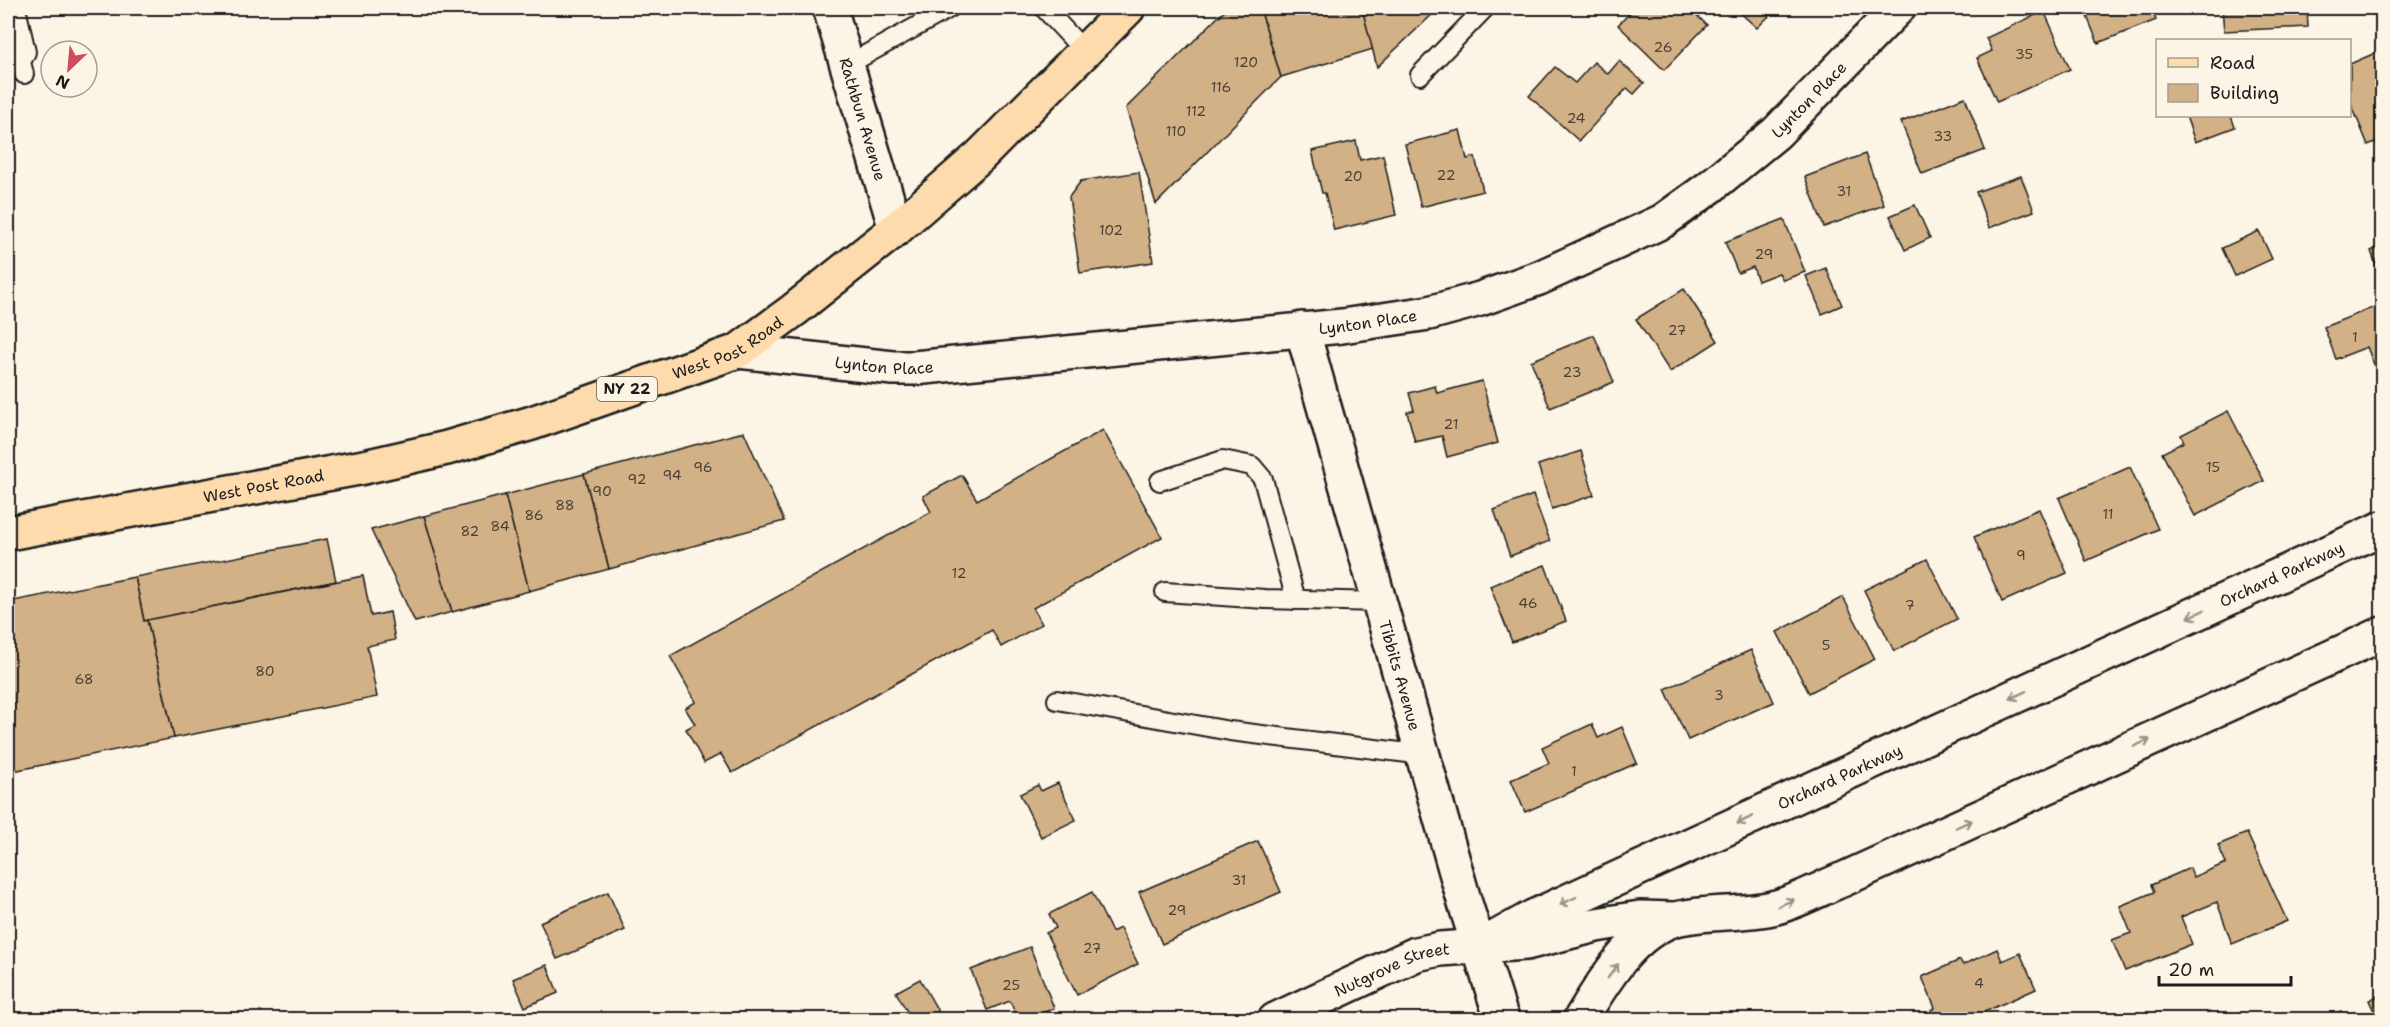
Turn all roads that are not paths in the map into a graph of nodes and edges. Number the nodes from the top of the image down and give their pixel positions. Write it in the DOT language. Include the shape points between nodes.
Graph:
graph roads {
  1 [pos="16,8"];
  2 [pos="830,8"];
  3 [pos="950,8"];
  4 [pos="1044,8"];
  5 [pos="1128,8"];
  6 [pos="1485,8"];
  7 [pos="1898,8"];
  8 [pos="8,49"];
  9 [pos="1084,51"];
  10 [pos="847,65"];
  11 [pos="1420,75"];
  12 [pos="896,229"];
  13 [pos="1302,330"];
  14 [pos="738,351"];
  15 [pos="1160,481"];
  16 [pos="2382,528"];
  17 [pos="8,533"];
  18 [pos="1164,592"];
  19 [pos="1296,600"];
  20 [pos="1380,602"];
  21 [pos="2382,634"];
  22 [pos="1057,700"];
  23 [pos="1424,755"];
  24 [pos="1676,919"];
  25 [pos="1479,947"];
  26 [pos="1275,1020"];
  27 [pos="1503,1020"];
  28 [pos="1580,1020"];
  1 -- 8 [label="lane" via="26,52 22,68"];
  2 -- 10 [label="street, Rathbun Avenue"];
  3 -- 10 [label="lane"];
  4 -- 9 [label="lane"];
  5 -- 9 [label="main road, West Post Road / NY 22"];
  6 -- 11 [label="lane"];
  7 -- 13 [label="street, Lynton Place" via="1776,133 1663,221 1539,278 1480,299 1429,313"];
  9 -- 12 [label="main road, West Post Road / NY 22" via="980,156"];
  10 -- 12 [label="street, Rathbun Avenue"];
  12 -- 14 [label="main road, West Post Road / NY 22"];
  13 -- 14 [label="street, Lynton Place" via="914,368"];
  13 -- 20 [label="street, Tibbits Avenue"];
  14 -- 17 [label="main road, West Post Road / NY 22" via="532,423 447,448"];
  15 -- 19 [label="lane" via="1223,460 1252,466 1263,479"];
  16 -- 25 [label="street, Orchard Parkway, one-way" via="1544,912"];
  18 -- 19 [label="lane"];
  19 -- 20 [label="lane"];
  20 -- 23 [label="street, Tibbits Avenue"];
  24 -- 21 [label="street, one-way" via="1772,908 1844,879"];
  22 -- 23 [label="lane" via="1230,731"];
  23 -- 25 [label="street, Tibbits Avenue"];
  24 -- 25 [label="street" via="1641,918 1526,943"];
  28 -- 24 [label="street, one-way" via="1625,954 1652,930"];
  25 -- 26 [label="street, Nutgrove Street" via="1416,954"];
  25 -- 27 [label="street, Tibbits Avenue"];
}
